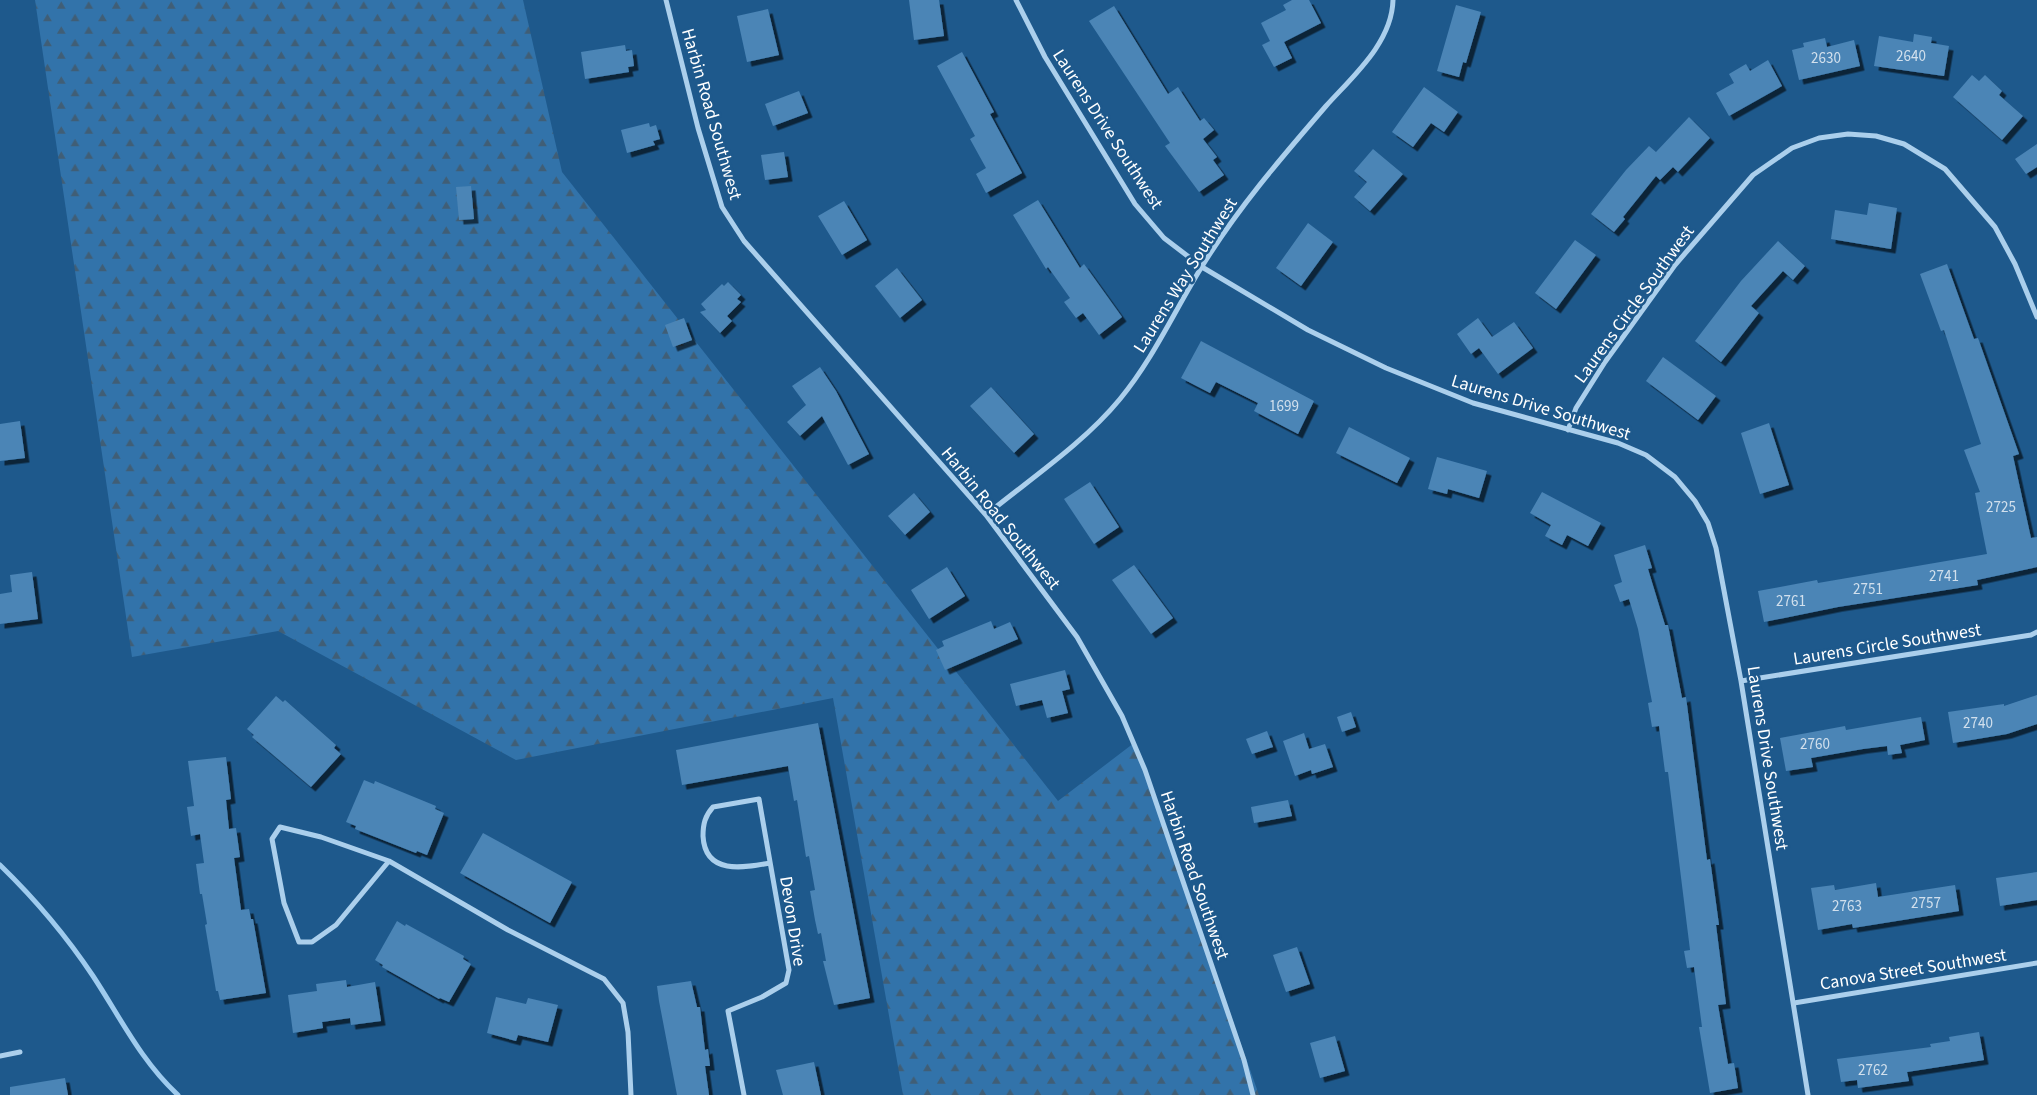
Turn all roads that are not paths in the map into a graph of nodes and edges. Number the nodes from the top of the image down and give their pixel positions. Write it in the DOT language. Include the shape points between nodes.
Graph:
graph roads {
  1 [pos="666,0"];
  2 [pos="1016,0"];
  3 [pos="1393,0"];
  4 [pos="1202,267"];
  5 [pos="2037,316"];
  6 [pos="1568,430"];
  7 [pos="986,515"];
  8 [pos="2037,632"];
  9 [pos="1741,681"];
  10 [pos="389,861"];
  11 [pos="770,863"];
  12 [pos="2037,963"];
  13 [pos="1794,1003"];
  14 [pos="20,1052"];
  15 [pos="0,1056"];
  16 [pos="631,1095"];
  17 [pos="744,1095"];
  18 [pos="1253,1095"];
  19 [pos="1808,1095"];
  1 -- 7 [label="street, Harbin Road Southwest" via="698,128 722,207 744,241"];
  2 -- 4 [label="street, Laurens Drive Southwest" via="1045,57 1135,204 1164,238"];
  3 -- 4 [label="street, Laurens Way Southwest" via="1387,28 1373,53 1264,177"];
  4 -- 6 [label="street, Laurens Drive Southwest" via="1308,330 1386,368 1473,403"];
  4 -- 7 [label="street, Laurens Way Southwest" via="1153,355 1119,400 1084,434"];
  5 -- 6 [label="street, Laurens Circle Southwest" via="1995,227 1945,170 1904,144 1876,136 1848,134 1819,138 1792,148 1753,176 1675,265 1605,362 1576,408"];
  6 -- 9 [label="street, Laurens Drive Southwest" via="1618,443 1646,455 1675,477 1695,501 1708,523 1716,548"];
  7 -- 18 [label="street, Harbin Road Southwest" via="1077,637 1122,716 1144,770 1244,1060"];
  8 -- 9 [label="street, Laurens Circle Southwest"];
  9 -- 13 [label="street, Laurens Drive Southwest"];
  10 -- 10 [label="street" via="321,837 280,827 272,839 284,903 299,942 312,942 336,925"];
  10 -- 16 [label="street" via="508,930 604,979 623,1003"];
  11 -- 11 [label="street, Devon Drive" via="759,799 713,807 703,825 704,844 715,863 730,868"];
  11 -- 17 [label="street, Devon Drive" via="789,970 786,983 728,1011"];
  12 -- 13 [label="street, Canova Street Southwest"];
  13 -- 19 [label="street, Laurens Drive Southwest"];
  14 -- 15 [label="street"];
}
